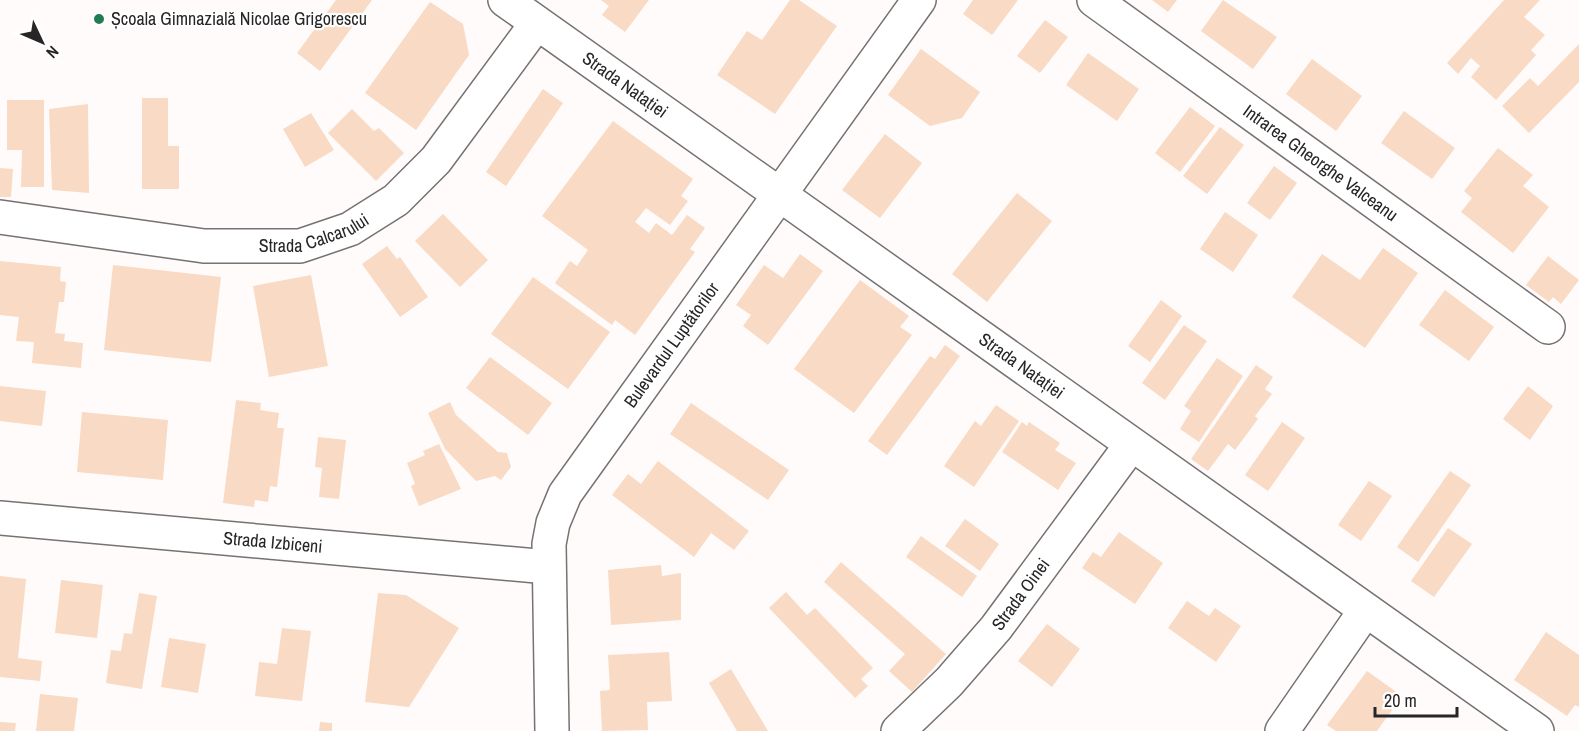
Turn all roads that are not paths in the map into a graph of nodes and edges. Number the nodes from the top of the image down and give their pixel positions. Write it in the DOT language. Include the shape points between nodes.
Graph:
graph roads {
  1 [pos="505,0"];
  2 [pos="919,0"];
  3 [pos="1094,0"];
  4 [pos="537,23"];
  5 [pos="780,194"];
  6 [pos="0,217"];
  7 [pos="1548,327"];
  8 [pos="1131,445"];
  9 [pos="0,518"];
  10 [pos="548,567"];
  11 [pos="1365,611"];
  12 [pos="552,731"];
  13 [pos="898,731"];
  14 [pos="1282,731"];
  15 [pos="1537,731"];
  1 -- 4 [label="street, Strada Natației"];
  2 -- 5 [label="street, Bulevardul Luptătorilor"];
  3 -- 7 [label="street, Intrarea Gheorghe Valceanu"];
  4 -- 5 [label="street, Strada Natației"];
  4 -- 6 [label="street, Strada Calcarului" via="436,160 396,200 350,229 300,246 204,246"];
  5 -- 8 [label="street, Strada Natației"];
  5 -- 10 [label="street, Bulevardul Luptătorilor" via="566,494 553,523"];
  8 -- 11 [label="street, Strada Natației"];
  8 -- 13 [label="street, Strada Oinei" via="996,628 949,682"];
  9 -- 10 [label="street, Strada Izbiceni"];
  10 -- 12 [label="street, Bulevardul Luptătorilor"];
  11 -- 14 [label="street"];
  11 -- 15 [label="street, Strada Natației"];
}
